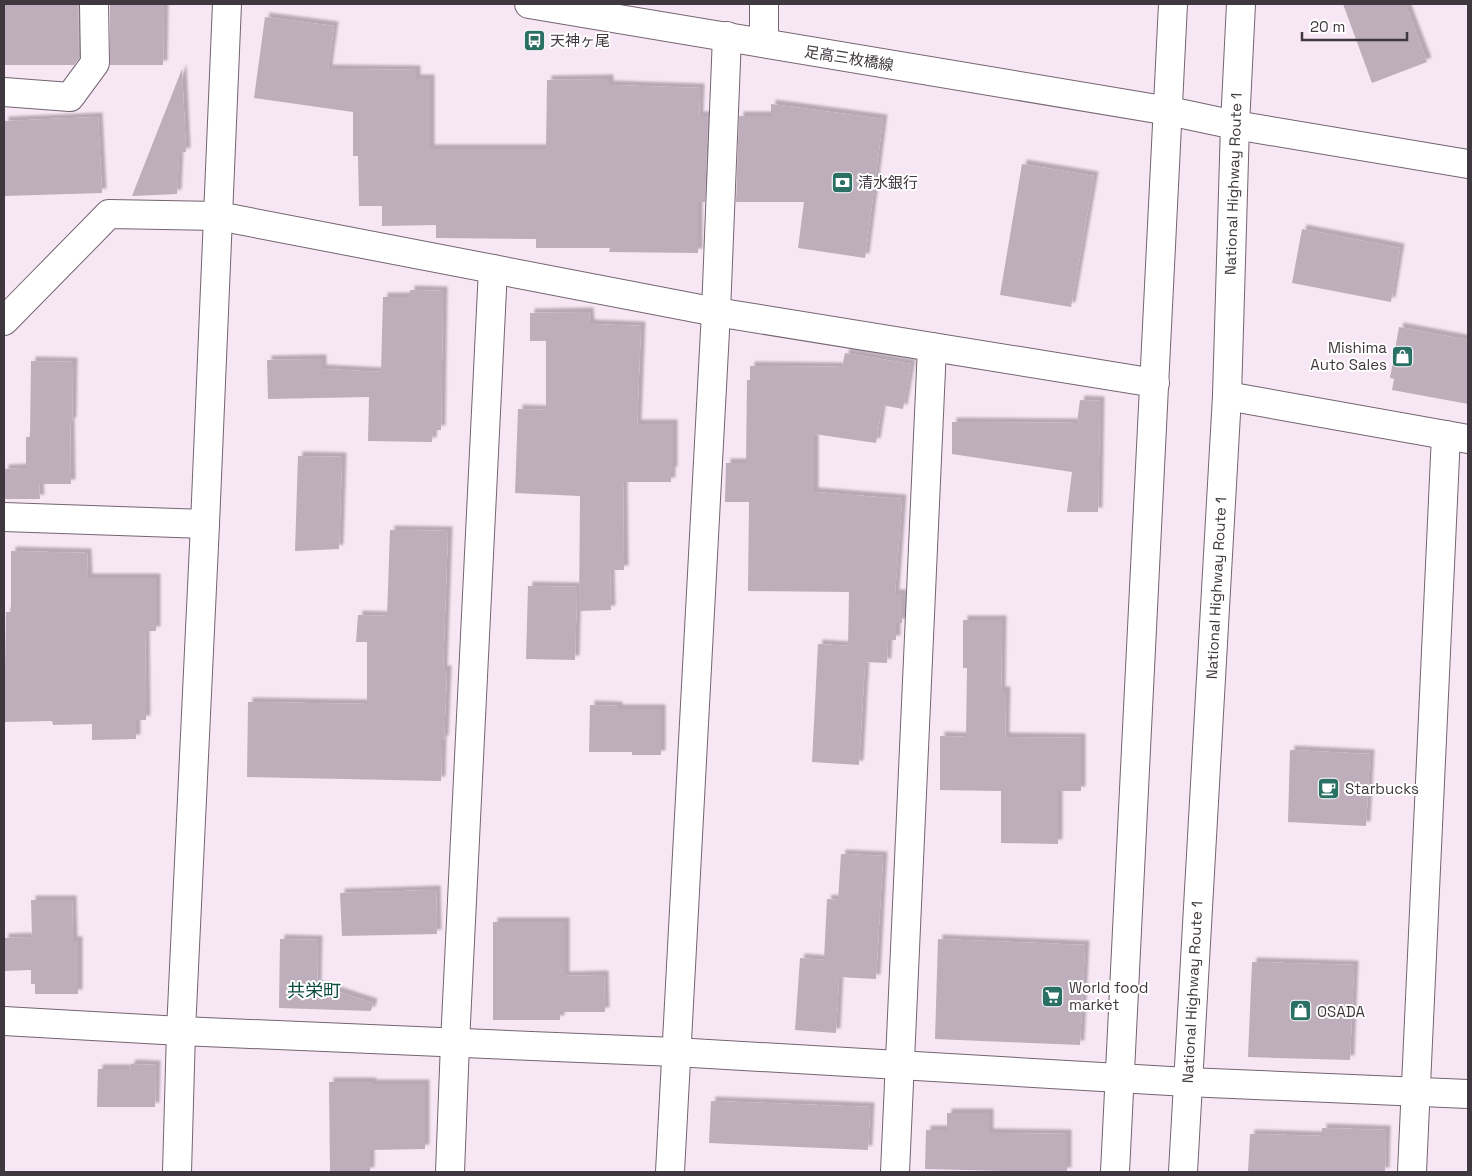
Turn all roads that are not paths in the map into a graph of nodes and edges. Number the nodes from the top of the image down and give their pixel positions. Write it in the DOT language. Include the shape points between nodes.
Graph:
graph roads {
  1 [pos="94,4"];
  2 [pos="227,4"];
  3 [pos="529,4"];
  4 [pos="764,4"];
  5 [pos="1173,4"];
  6 [pos="1241,4"];
  7 [pos="726,36"];
  8 [pos="764,43"];
  9 [pos="4,92"];
  10 [pos="1169,111"];
  11 [pos="1235,125"];
  12 [pos="1468,164"];
  13 [pos="218,216"];
  14 [pos="493,269"];
  15 [pos="716,312"];
  16 [pos="4,321"];
  17 [pos="932,347"];
  18 [pos="1155,383"];
  19 [pos="1227,396"];
  20 [pos="1457,437"];
  21 [pos="4,517"];
  22 [pos="205,524"];
  23 [pos="4,1021"];
  24 [pos="181,1031"];
  25 [pos="454,1043"];
  26 [pos="676,1052"];
  27 [pos="900,1065"];
  28 [pos="1119,1078"];
  29 [pos="1187,1082"];
  30 [pos="1415,1091"];
  31 [pos="1468,1094"];
  32 [pos="177,1172"];
  33 [pos="450,1172"];
  34 [pos="670,1172"];
  35 [pos="895,1172"];
  36 [pos="1115,1172"];
  37 [pos="1183,1172"];
  38 [pos="1412,1172"];
  1 -- 9 [label="main road" via="95,63 70,97"];
  2 -- 13 [label="main road"];
  3 -- 7 [label="main road, 足高三枚橋線"];
  4 -- 8 [label="main road"];
  5 -- 10 [label="main road"];
  6 -- 11 [label="main road, National Highway Route 1"];
  7 -- 8 [label="main road, 足高三枚橋線"];
  7 -- 15 [label="main road"];
  8 -- 10 [label="main road, 足高三枚橋線"];
  10 -- 11 [label="main road, 足高三枚橋線"];
  10 -- 18 [label="main road"];
  11 -- 12 [label="main road, 足高三枚橋線"];
  11 -- 19 [label="main road, National Highway Route 1"];
  13 -- 14 [label="main road"];
  13 -- 16 [label="main road" via="109,214"];
  13 -- 22 [label="main road"];
  14 -- 15 [label="main road"];
  14 -- 25 [label="main road"];
  15 -- 17 [label="main road"];
  15 -- 26 [label="main road"];
  17 -- 18 [label="main road"];
  17 -- 27 [label="main road"];
  18 -- 28 [label="main road"];
  19 -- 20 [label="main road"];
  19 -- 29 [label="main road, National Highway Route 1"];
  20 -- 30 [label="main road"];
  21 -- 22 [label="main road"];
  22 -- 24 [label="main road"];
  23 -- 24 [label="main road"];
  24 -- 25 [label="main road"];
  24 -- 32 [label="main road"];
  25 -- 26 [label="main road"];
  25 -- 33 [label="main road"];
  26 -- 27 [label="main road"];
  26 -- 34 [label="main road"];
  27 -- 28 [label="main road"];
  27 -- 35 [label="main road"];
  28 -- 29 [label="main road"];
  28 -- 36 [label="main road"];
  29 -- 30 [label="main road"];
  29 -- 37 [label="main road, National Highway Route 1"];
  30 -- 31 [label="main road"];
  30 -- 38 [label="main road"];
}
